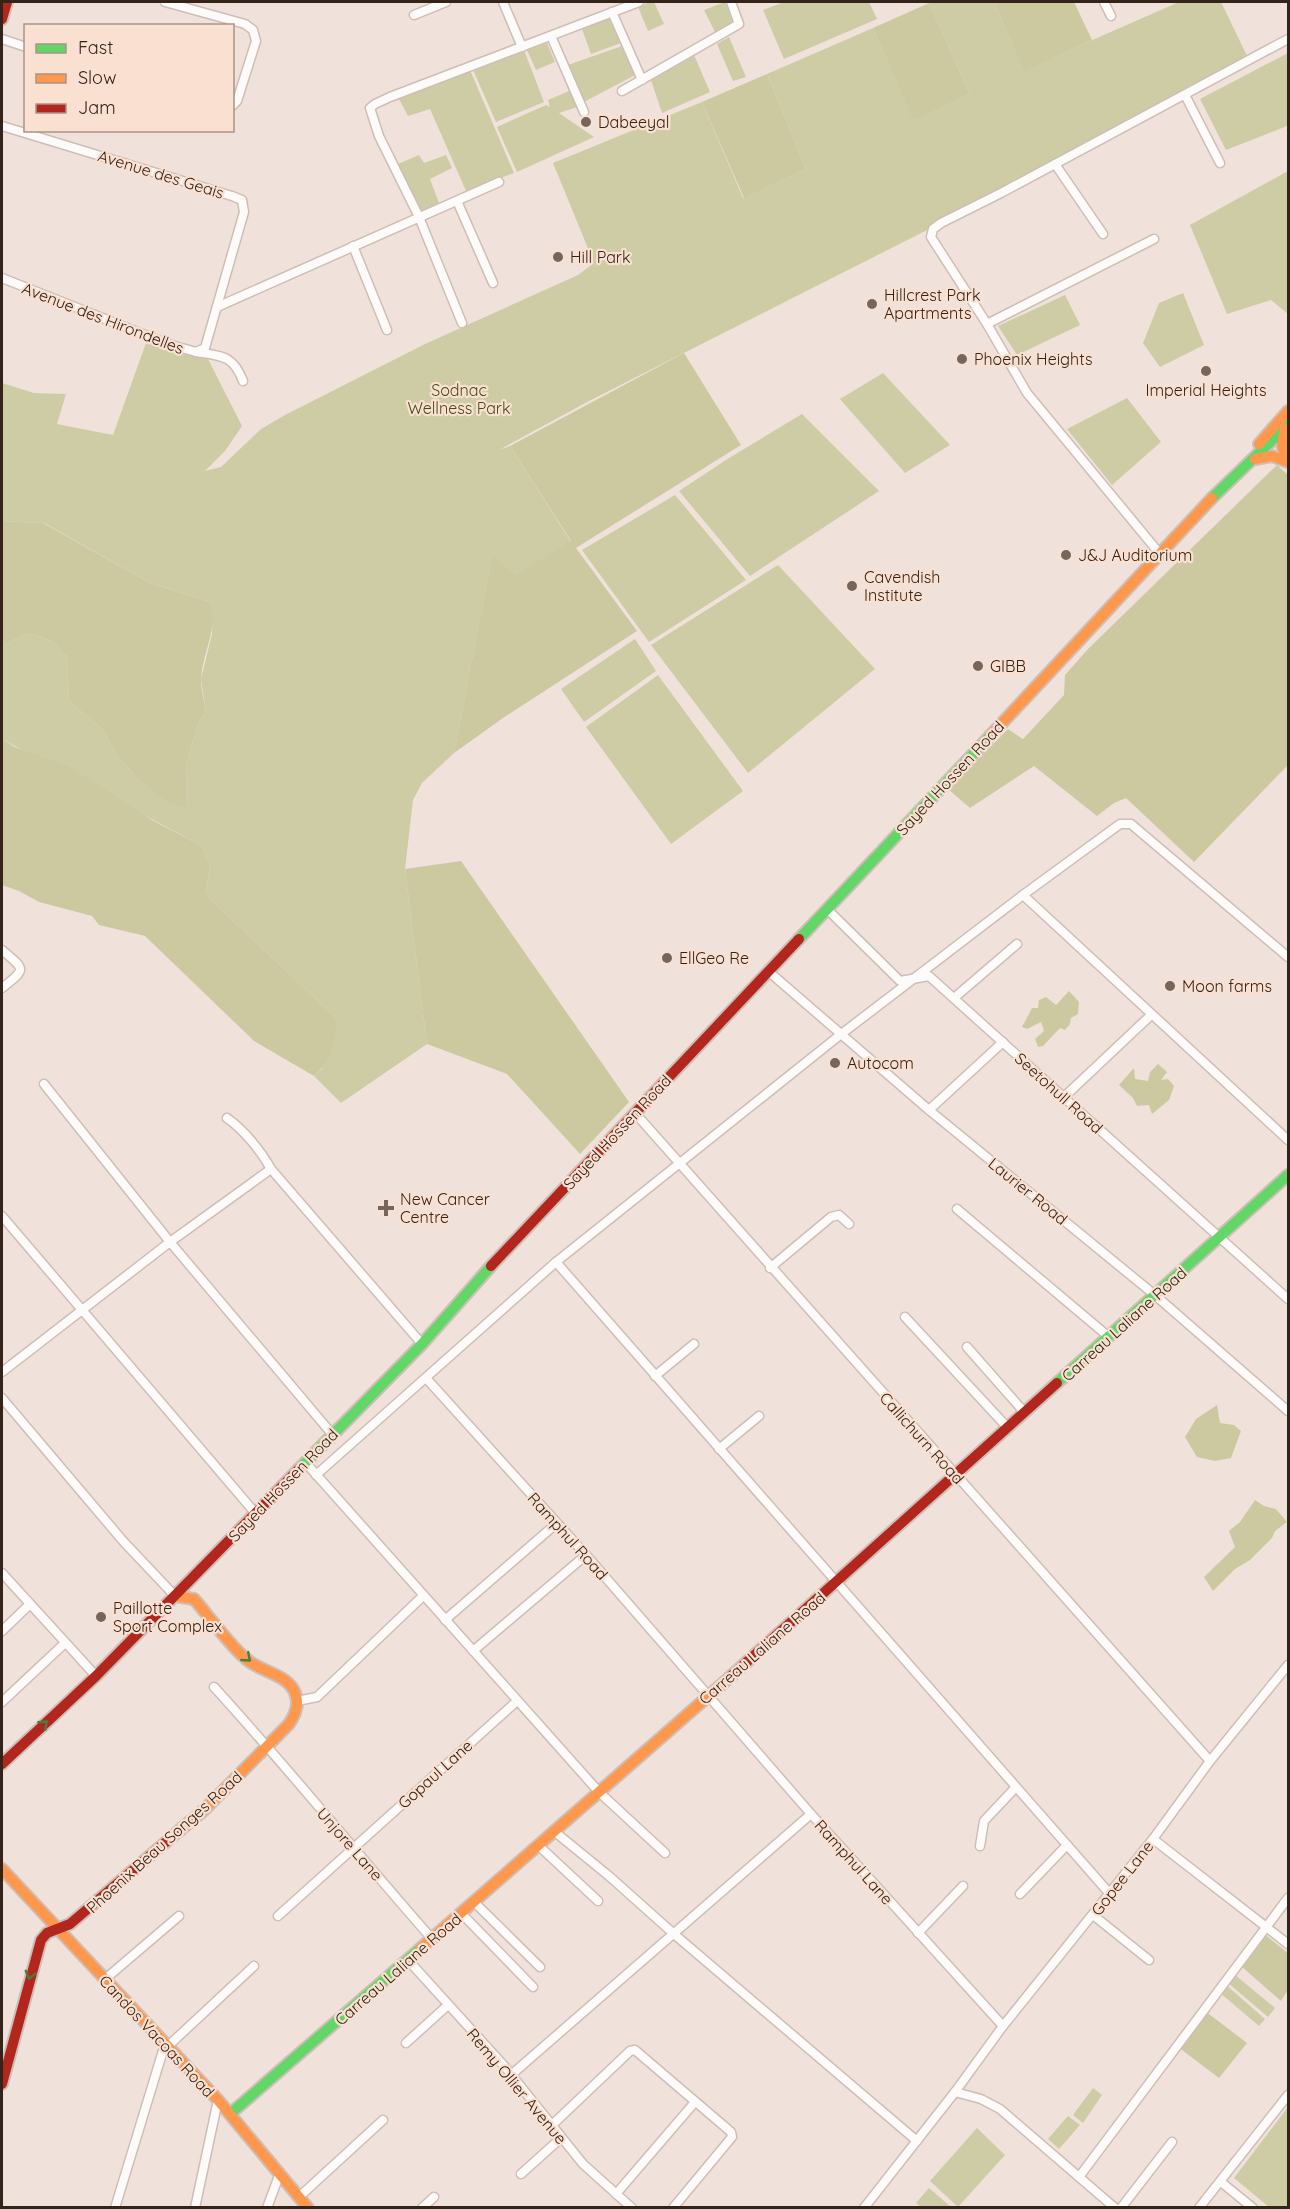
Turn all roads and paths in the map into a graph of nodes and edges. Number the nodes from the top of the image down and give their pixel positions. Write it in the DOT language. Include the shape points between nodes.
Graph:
graph roads {
  1 [pos="7,2"];
  2 [pos="165,2"];
  3 [pos="503,2"];
  4 [pos="639,2"];
  5 [pos="731,2"];
  6 [pos="1104,2"];
  7 [pos="441,3"];
  8 [pos="612,12"];
  9 [pos="414,15"];
  10 [pos="1111,16"];
  11 [pos="2,19"];
  12 [pos="551,36"];
  13 [pos="2,39"];
  14 [pos="1288,39"];
  15 [pos="24,46"];
  16 [pos="522,47"];
  17 [pos="642,80"];
  18 [pos="622,91"];
  19 [pos="1185,95"];
  20 [pos="234,104"];
  21 [pos="584,112"];
  22 [pos="2,126"];
  23 [pos="1221,163"];
  24 [pos="1055,164"];
  25 [pos="499,182"];
  26 [pos="457,201"];
  27 [pos="419,217"];
  28 [pos="1102,234"];
  29 [pos="1154,239"];
  30 [pos="353,246"];
  31 [pos="2,278"];
  32 [pos="493,283"];
  33 [pos="217,307"];
  34 [pos="462,323"];
  35 [pos="987,324"];
  36 [pos="387,330"];
  37 [pos="205,348"];
  38 [pos="196,352"];
  39 [pos="243,381"];
  40 [pos="1288,411"];
  41 [pos="1287,426"];
  42 [pos="1287,461"];
  43 [pos="1244,466"];
  44 [pos="1230,479"];
  45 [pos="1160,554"];
  46 [pos="1023,895"];
  47 [pos="827,909"];
  48 [pos="1017,944"];
  49 [pos="2,950"];
  50 [pos="1288,957"];
  51 [pos="768,971"];
  52 [pos="915,978"];
  53 [pos="2,988"];
  54 [pos="954,998"];
  55 [pos="1151,1015"];
  56 [pos="840,1035"];
  57 [pos="1004,1042"];
  58 [pos="44,1084"];
  59 [pos="1063,1098"];
  60 [pos="929,1110"];
  61 [pos="635,1113"];
  62 [pos="227,1118"];
  63 [pos="1288,1140"];
  64 [pos="680,1165"];
  65 [pos="271,1169"];
  66 [pos="1288,1175"];
  67 [pos="957,1209"];
  68 [pos="2,1216"];
  69 [pos="849,1224"];
  70 [pos="1220,1237"];
  71 [pos="170,1242"];
  72 [pos="555,1262"];
  73 [pos="770,1268"];
  74 [pos="1156,1296"];
  75 [pos="1288,1299"];
  76 [pos="83,1311"];
  77 [pos="905,1317"];
  78 [pos="1109,1336"];
  79 [pos="422,1344"];
  80 [pos="694,1344"];
  81 [pos="967,1347"];
  82 [pos="2,1372"];
  83 [pos="656,1376"];
  84 [pos="426,1378"];
  85 [pos="2,1398"];
  86 [pos="1288,1411"];
  87 [pos="1024,1413"];
  88 [pos="759,1416"];
  89 [pos="1008,1428"];
  90 [pos="332,1434"];
  91 [pos="719,1449"];
  92 [pos="305,1462"];
  93 [pos="316,1475"];
  94 [pos="954,1475"];
  95 [pos="256,1514"];
  96 [pos="557,1523"];
  97 [pos="586,1554"];
  98 [pos="2,1573"];
  99 [pos="196,1575"];
  100 [pos="836,1583"];
  101 [pos="175,1596"];
  102 [pos="423,1596"];
  103 [pos="194,1599"];
  104 [pos="30,1604"];
  105 [pos="445,1620"];
  106 [pos="2,1631"];
  107 [pos="65,1643"];
  108 [pos="473,1651"];
  109 [pos="1288,1665"];
  110 [pos="96,1676"];
  111 [pos="214,1687"];
  112 [pos="707,1696"];
  113 [pos="297,1701"];
  114 [pos="517,1701"];
  115 [pos="2,1702"];
  116 [pos="268,1747"];
  117 [pos="1210,1761"];
  118 [pos="2,1764"];
  119 [pos="1016,1787"];
  120 [pos="599,1792"];
  121 [pos="811,1814"];
  122 [pos="555,1832"];
  123 [pos="1153,1839"];
  124 [pos="1067,1845"];
  125 [pos="540,1846"];
  126 [pos="980,1846"];
  127 [pos="352,1848"];
  128 [pos="665,1853"];
  129 [pos="2,1869"];
  130 [pos="963,1886"];
  131 [pos="1020,1894"];
  132 [pos="1110,1894"];
  133 [pos="1288,1898"];
  134 [pos="598,1901"];
  135 [pos="475,1903"];
  136 [pos="462,1914"];
  137 [pos="1093,1915"];
  138 [pos="179,1916"];
  139 [pos="278,1916"];
  140 [pos="1267,1927"];
  141 [pos="57,1928"];
  142 [pos="918,1933"];
  143 [pos="674,1934"];
  144 [pos="433,1940"];
  145 [pos="1288,1944"];
  146 [pos="408,1960"];
  147 [pos="1149,1960"];
  148 [pos="254,1966"];
  149 [pos="540,1967"];
  150 [pos="104,1980"];
  151 [pos="533,1987"];
  152 [pos="448,2005"];
  153 [pos="1002,2026"];
  154 [pos="406,2043"];
  155 [pos="166,2045"];
  156 [pos="511,2074"];
  157 [pos="2,2084"];
  158 [pos="956,2092"];
  159 [pos="1288,2095"];
  160 [pos="218,2100"];
  161 [pos="695,2102"];
  162 [pos="230,2114"];
  163 [pos="383,2120"];
  164 [pos="551,2126"];
  165 [pos="561,2139"];
  166 [pos="916,2140"];
  167 [pos="1172,2142"];
  168 [pos="280,2173"];
  169 [pos="521,2174"];
  170 [pos="1079,2176"];
  171 [pos="1221,2182"];
  172 [pos="616,2194"];
  173 [pos="299,2197"];
  174 [pos="434,2197"];
  175 [pos="115,2208"];
  176 [pos="195,2208"];
  177 [pos="267,2208"];
  178 [pos="308,2208"];
  179 [pos="422,2208"];
  180 [pos="632,2208"];
  181 [pos="673,2208"];
  182 [pos="864,2208"];
  183 [pos="1115,2208"];
  184 [pos="1121,2208"];
  185 [pos="1199,2208"];
  186 [pos="1253,2208"];
  1 -- 11 [label="main road"];
  2 -- 20 [label="street" via="245,24 253,30 256,41"];
  3 -- 16 [label="street"];
  4 -- 8 [label="street"];
  5 -- 17 [label="street" via="739,24"];
  6 -- 10 [label="street"];
  7 -- 9 [label="street"];
  8 -- 12 [label="street"];
  8 -- 17 [label="street"];
  12 -- 16 [label="street"];
  12 -- 21 [label="street"];
  13 -- 15 [label="street"];
  14 -- 19 [label="street"];
  16 -- 27 [label="street" via="370,108 379,136"];
  17 -- 18 [label="street"];
  19 -- 23 [label="street"];
  19 -- 24 [label="street"];
  22 -- 33 [label="street, Avenue des Geais" via="242,200 244,212"];
  24 -- 28 [label="street"];
  24 -- 35 [label="street" via="933,230 931,237"];
  25 -- 26 [label="street"];
  26 -- 27 [label="street"];
  26 -- 32 [label="street"];
  27 -- 30 [label="street"];
  27 -- 34 [label="street"];
  29 -- 35 [label="street"];
  30 -- 33 [label="street"];
  30 -- 36 [label="street"];
  31 -- 38 [label="street, Avenue des Hirondelles"];
  33 -- 37 [label="street, Avenue des Geais"];
  35 -- 45 [label="street" via="1027,393"];
  37 -- 38 [label="street, Avenue des Hirondelles"];
  38 -- 39 [label="street" via="226,357 234,363"];
  40 -- 44 [label="main road"];
  41 -- 42 [label="main road" via="1282,444"];
  41 -- 43 [label="main road"];
  42 -- 43 [label="main road" via="1266,455"];
  43 -- 44 [label="main road"];
  44 -- 45 [label="main road, Sayed Hossen Road"];
  45 -- 47 [label="main road, Sayed Hossen Road"];
  46 -- 50 [label="street" via="1113,828 1131,824"];
  46 -- 52 [label="street"];
  46 -- 55 [label="street"];
  47 -- 51 [label="main road, Sayed Hossen Road"];
  47 -- 52 [label="street, Seetohull Road" via="900,981"];
  48 -- 54 [label="street"];
  49 -- 53 [label="street" via="21,969"];
  51 -- 56 [label="street, Laurier Road"];
  51 -- 61 [label="main road, Sayed Hossen Road"];
  52 -- 54 [label="street, Seetohull Road" via="928,976"];
  52 -- 56 [label="street"];
  54 -- 57 [label="street, Seetohull Road"];
  55 -- 59 [label="street"];
  55 -- 63 [label="street"];
  56 -- 60 [label="street, Laurier Road"];
  56 -- 64 [label="street"];
  57 -- 59 [label="street, Seetohull Road"];
  57 -- 60 [label="street"];
  58 -- 71 [label="street"];
  59 -- 70 [label="street, Seetohull Road"];
  60 -- 74 [label="street, Laurier Road"];
  61 -- 64 [label="street, Callichurn Road"];
  61 -- 79 [label="main road, Sayed Hossen Road"];
  62 -- 65 [label="street"];
  64 -- 72 [label="street"];
  64 -- 73 [label="street, Callichurn Road"];
  65 -- 71 [label="street"];
  65 -- 79 [label="street"];
  66 -- 70 [label="main road, Carreau Laliane Road"];
  67 -- 78 [label="street"];
  68 -- 76 [label="street"];
  69 -- 73 [label="street" via="839,1215 831,1217"];
  70 -- 74 [label="main road, Carreau Laliane Road"];
  70 -- 75 [label="street, Seetohull Road"];
  71 -- 76 [label="street"];
  71 -- 90 [label="street"];
  72 -- 83 [label="street"];
  72 -- 84 [label="street"];
  73 -- 94 [label="street, Callichurn Road"];
  74 -- 78 [label="main road, Carreau Laliane Road"];
  74 -- 86 [label="street, Laurier Road"];
  76 -- 82 [label="street"];
  76 -- 95 [label="street"];
  77 -- 89 [label="street"];
  78 -- 87 [label="main road, Carreau Laliane Road"];
  79 -- 90 [label="main road, Sayed Hossen Road"];
  80 -- 83 [label="street"];
  81 -- 87 [label="street"];
  83 -- 91 [label="street"];
  84 -- 93 [label="street"];
  84 -- 96 [label="street, Ramphul Road"];
  85 -- 101 [label="street"];
  87 -- 89 [label="main road, Carreau Laliane Road"];
  88 -- 91 [label="street"];
  89 -- 94 [label="main road, Carreau Laliane Road"];
  90 -- 92 [label="main road, Sayed Hossen Road"];
  91 -- 100 [label="street"];
  92 -- 93 [label="street"];
  92 -- 95 [label="main road, Sayed Hossen Road"];
  93 -- 102 [label="street"];
  94 -- 100 [label="main road, Carreau Laliane Road"];
  94 -- 117 [label="street, Callichurn Road"];
  95 -- 99 [label="main road, Sayed Hossen Road"];
  96 -- 97 [label="street, Ramphul Road"];
  96 -- 105 [label="street"];
  97 -- 108 [label="street"];
  97 -- 112 [label="street, Ramphul Road"];
  98 -- 104 [label="street"];
  99 -- 101 [label="main road, Sayed Hossen Road"];
  99 -- 103 [label="main road"];
  100 -- 112 [label="main road, Carreau Laliane Road"];
  100 -- 119 [label="street"];
  101 -- 103 [label="main road"];
  101 -- 110 [label="main road, Sayed Hossen Road"];
  102 -- 105 [label="street"];
  102 -- 113 [label="street" via="317,1697"];
  103 -- 113 [label="main road, one-way" via="247,1660 287,1681"];
  104 -- 106 [label="street"];
  104 -- 107 [label="street"];
  105 -- 108 [label="street"];
  107 -- 110 [label="street"];
  107 -- 115 [label="street"];
  108 -- 114 [label="street"];
  109 -- 117 [label="street, Gopee Lane"];
  118 -- 110 [label="main road, Sayed Hossen Road, one-way"];
  111 -- 116 [label="street, Unjore Lane"];
  112 -- 120 [label="main road, Carreau Laliane Road"];
  112 -- 121 [label="street, Ramphul Lane"];
  113 -- 116 [label="main road, Phoenix Beau Songes Road" via="293,1719"];
  114 -- 120 [label="street"];
  114 -- 127 [label="street, Gopaul Lane"];
  116 -- 127 [label="street, Unjore Lane"];
  116 -- 141 [label="main road, Phoenix Beau Songes Road" via="204,1810 70,1924"];
  117 -- 123 [label="street, Gopee Lane"];
  119 -- 124 [label="street"];
  119 -- 126 [label="street" via="984,1821"];
  120 -- 122 [label="main road, Carreau Laliane Road"];
  120 -- 128 [label="street"];
  121 -- 142 [label="street, Ramphul Lane"];
  121 -- 143 [label="street"];
  122 -- 125 [label="main road, Carreau Laliane Road"];
  122 -- 143 [label="street"];
  123 -- 132 [label="street, Gopee Lane"];
  123 -- 140 [label="street"];
  124 -- 131 [label="street"];
  124 -- 132 [label="street"];
  125 -- 134 [label="street"];
  125 -- 135 [label="main road, Carreau Laliane Road"];
  127 -- 139 [label="street, Gopaul Lane"];
  127 -- 144 [label="street, Unjore Lane"];
  129 -- 141 [label="main road, Candos Vacoas Road"];
  130 -- 142 [label="street"];
  132 -- 137 [label="street, Gopee Lane"];
  133 -- 140 [label="street"];
  135 -- 136 [label="main road, Carreau Laliane Road"];
  135 -- 149 [label="street"];
  136 -- 144 [label="main road, Carreau Laliane Road"];
  136 -- 151 [label="street"];
  137 -- 147 [label="street"];
  137 -- 153 [label="street, Gopee Lane"];
  138 -- 150 [label="street"];
  140 -- 145 [label="street"];
  140 -- 170 [label="street"];
  141 -- 150 [label="main road, Candos Vacoas Road"];
  141 -- 157 [label="main road, Phoenix Beau Songes Road, one-way" via="42,1935 38,1945"];
  142 -- 153 [label="street, Ramphul Lane"];
  143 -- 156 [label="street"];
  143 -- 166 [label="street"];
  144 -- 146 [label="main road, Carreau Laliane Road"];
  146 -- 152 [label="street, Remy Ollier Avenue"];
  146 -- 162 [label="main road, Carreau Laliane Road"];
  148 -- 155 [label="street"];
  150 -- 155 [label="main road, Candos Vacoas Road"];
  152 -- 154 [label="street"];
  152 -- 156 [label="street, Remy Ollier Avenue"];
  153 -- 158 [label="street, Gopee Lane"];
  155 -- 160 [label="main road, Candos Vacoas Road"];
  155 -- 175 [label="street"];
  156 -- 164 [label="street, Remy Ollier Avenue"];
  158 -- 166 [label="street, Gopee Lane"];
  158 -- 170 [label="street" via="990,2103"];
  159 -- 171 [label="street"];
  160 -- 162 [label="main road, Candos Vacoas Road"];
  160 -- 176 [label="street"];
  161 -- 164 [label="street" via="635,2050 630,2050"];
  161 -- 172 [label="street"];
  161 -- 181 [label="street" via="732,2137"];
  162 -- 168 [label="main road, Candos Vacoas Road"];
  163 -- 173 [label="street"];
  164 -- 165 [label="street, Remy Ollier Avenue"];
  165 -- 169 [label="street"];
  165 -- 172 [label="street, Remy Ollier Avenue"];
  166 -- 182 [label="street, Gopee Lane"];
  167 -- 184 [label="street"];
  168 -- 173 [label="main road, Candos Vacoas Road"];
  168 -- 177 [label="street"];
  170 -- 183 [label="street"];
  171 -- 185 [label="street"];
  171 -- 186 [label="street"];
  172 -- 180 [label="street, Remy Ollier Avenue"];
  173 -- 178 [label="main road, Candos Vacoas Road"];
  174 -- 179 [label="street"];
}
